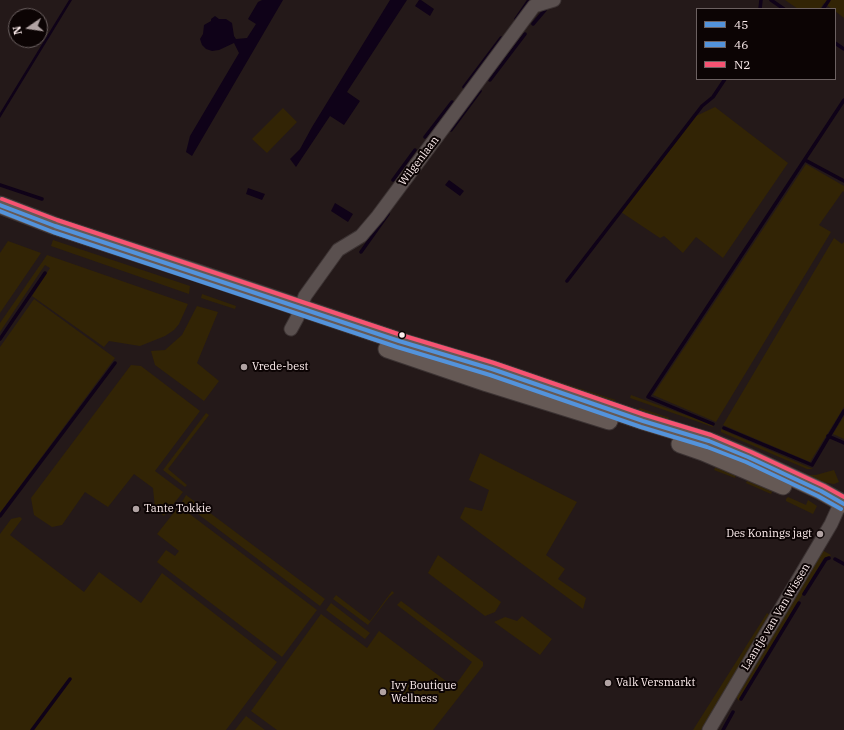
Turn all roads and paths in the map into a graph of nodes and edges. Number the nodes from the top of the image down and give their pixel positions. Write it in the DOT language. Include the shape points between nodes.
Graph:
graph roads {
  1 [pos="554,0"];
  2 [pos="0,206"];
  3 [pos="0,216"];
  4 [pos="296,318"];
  5 [pos="842,507"];
  6 [pos="709,730"];
  1 -- 4 [label="street, Wilgenlaan" via="534,6 378,216 361,236 338,250 305,296"];
  2 -- 4 [label="main road" via="195,272"];
  3 -- 4 [label="main road" via="51,236"];
  4 -- 5 [label="main road" via="487,383 704,452 819,495"];
  5 -- 6 [label="street, Laantje van Van Wissen"];
}
